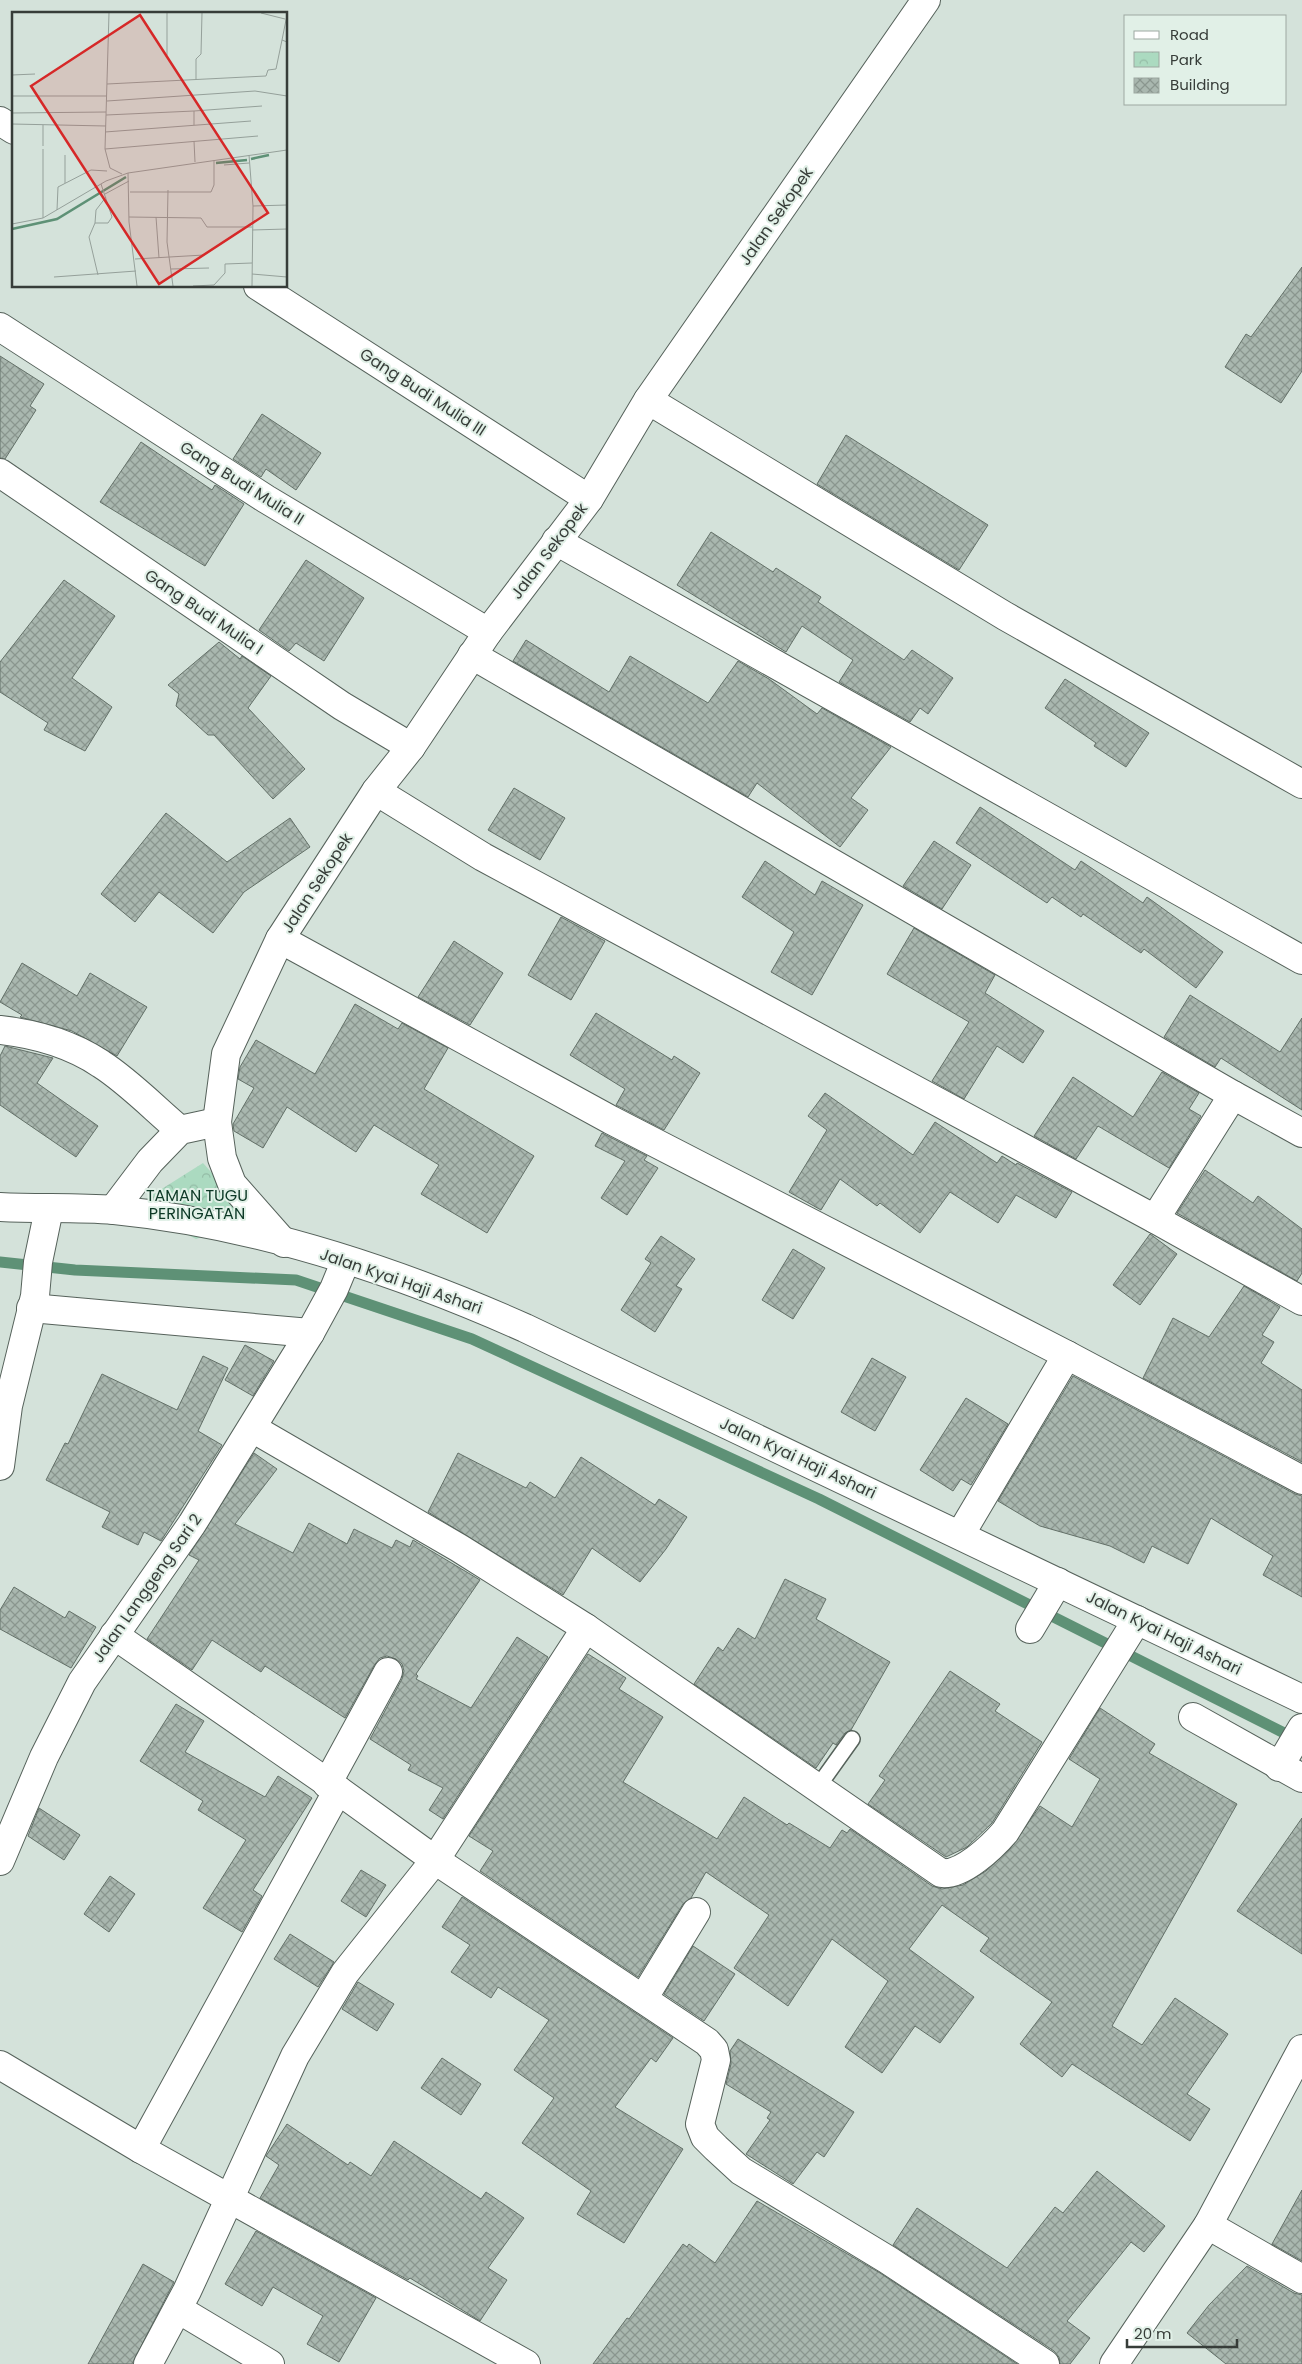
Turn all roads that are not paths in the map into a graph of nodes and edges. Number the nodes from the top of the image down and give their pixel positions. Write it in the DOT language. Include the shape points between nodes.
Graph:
graph roads {
  1 [pos="926,0"];
  2 [pos="0,121"];
  3 [pos="12,129"];
  4 [pos="261,288"];
  5 [pos="0,327"];
  6 [pos="648,400"];
  7 [pos="0,473"];
  8 [pos="589,498"];
  9 [pos="556,541"];
  10 [pos="488,632"];
  11 [pos="472,656"];
  12 [pos="410,747"];
  13 [pos="1302,784"];
  14 [pos="376,791"];
  15 [pos="280,939"];
  16 [pos="1302,960"];
  17 [pos="0,1030"];
  18 [pos="1233,1095"];
  19 [pos="216,1122"];
  20 [pos="180,1130"];
  21 [pos="1302,1133"];
  22 [pos="0,1207"];
  23 [pos="49,1209"];
  24 [pos="113,1210"];
  25 [pos="1155,1219"];
  26 [pos="284,1243"];
  27 [pos="346,1260"];
  28 [pos="1302,1301"];
  29 [pos="33,1302"];
  30 [pos="312,1329"];
  31 [pos="12,1342"];
  32 [pos="1067,1355"];
  33 [pos="252,1428"];
  34 [pos="0,1466"];
  35 [pos="1302,1480"];
  36 [pos="960,1535"];
  37 [pos="1053,1590"];
  38 [pos="1133,1626"];
  39 [pos="586,1628"];
  40 [pos="1030,1629"];
  41 [pos="114,1635"];
  42 [pos="388,1672"];
  43 [pos="1302,1699"];
  44 [pos="1193,1717"];
  45 [pos="1302,1728"];
  46 [pos="852,1739"];
  47 [pos="1289,1765"];
  48 [pos="332,1787"];
  49 [pos="817,1788"];
  50 [pos="435,1860"];
  51 [pos="0,1861"];
  52 [pos="696,1912"];
  53 [pos="643,1999"];
  54 [pos="1302,2049"];
  55 [pos="0,2065"];
  56 [pos="141,2149"];
  57 [pos="230,2200"];
  58 [pos="1208,2225"];
  59 [pos="1302,2279"];
  60 [pos="178,2309"];
  61 [pos="148,2364"];
  62 [pos="270,2364"];
  63 [pos="526,2364"];
  64 [pos="1044,2364"];
  65 [pos="1114,2364"];
  1 -- 6 [label="street, Jalan Sekopek"];
  2 -- 3 [label="street"];
  4 -- 8 [label="street, Gang Budi Mulia III"];
  5 -- 10 [label="street, Gang Budi Mulia II" via="266,499"];
  6 -- 8 [label="street, Jalan Sekopek"];
  6 -- 13 [label="street" via="1005,616"];
  7 -- 12 [label="street, Gang Budi Mulia I" via="342,706"];
  8 -- 9 [label="street, Jalan Sekopek"];
  9 -- 10 [label="street, Jalan Sekopek"];
  9 -- 16 [label="street"];
  10 -- 11 [label="street, Jalan Sekopek"];
  11 -- 12 [label="street, Jalan Sekopek"];
  11 -- 18 [label="street"];
  12 -- 14 [label="street, Jalan Sekopek"];
  14 -- 15 [label="street, Jalan Sekopek"];
  14 -- 25 [label="street" via="483,857"];
  15 -- 19 [label="street, Jalan Sekopek" via="226,1054"];
  15 -- 32 [label="street" via="637,1134"];
  17 -- 20 [label="street" via="63,1044 102,1064"];
  18 -- 21 [label="street"];
  18 -- 25 [label="street"];
  19 -- 20 [label="street"];
  19 -- 26 [label="street, Jalan Sekopek" via="222,1158 232,1184"];
  20 -- 24 [label="street" via="150,1161"];
  22 -- 23 [label="street, Jalan Kyai Haji Ashari"];
  23 -- 24 [label="street, Jalan Kyai Haji Ashari"];
  23 -- 29 [label="street"];
  24 -- 26 [label="street, Jalan Kyai Haji Ashari" via="208,1225"];
  25 -- 28 [label="street"];
  26 -- 27 [label="street, Jalan Kyai Haji Ashari"];
  27 -- 30 [label="street, Jalan Langgeng Sari 2"];
  27 -- 36 [label="street, Jalan Kyai Haji Ashari" via="451,1295 525,1328"];
  29 -- 30 [label="street"];
  29 -- 31 [label="street"];
  30 -- 33 [label="street, Jalan Langgeng Sari 2"];
  31 -- 34 [label="street"];
  32 -- 35 [label="street"];
  32 -- 36 [label="street"];
  33 -- 39 [label="street" via="459,1548"];
  33 -- 41 [label="street, Jalan Langgeng Sari 2" via="192,1524"];
  36 -- 37 [label="street, Jalan Kyai Haji Ashari"];
  37 -- 38 [label="street, Jalan Kyai Haji Ashari"];
  37 -- 40 [label="street"];
  38 -- 43 [label="street, Jalan Kyai Haji Ashari"];
  38 -- 49 [label="street" via="1005,1832 992,1847 949,1874 934,1870"];
  39 -- 49 [label="street"];
  39 -- 50 [label="street"];
  41 -- 48 [label="street"];
  41 -- 51 [label="street, Jalan Langgeng Sari 2" via="82,1682 44,1757"];
  42 -- 48 [label="street"];
  44 -- 47 [label="street"];
  45 -- 47 [label="street"];
  46 -- 49 [label="lane"];
  48 -- 50 [label="street"];
  48 -- 56 [label="street"];
  50 -- 53 [label="street"];
  50 -- 57 [label="street" via="345,1974 294,2056"];
  52 -- 53 [label="street"];
  53 -- 64 [label="street" via="714,2050 716,2060 700,2124 706,2137 734,2165 888,2260"];
  54 -- 58 [label="street"];
  55 -- 56 [label="street"];
  56 -- 57 [label="street"];
  57 -- 60 [label="street"];
  57 -- 63 [label="street"];
  58 -- 59 [label="street"];
  58 -- 65 [label="street"];
  60 -- 61 [label="street"];
  60 -- 62 [label="street"];
}
